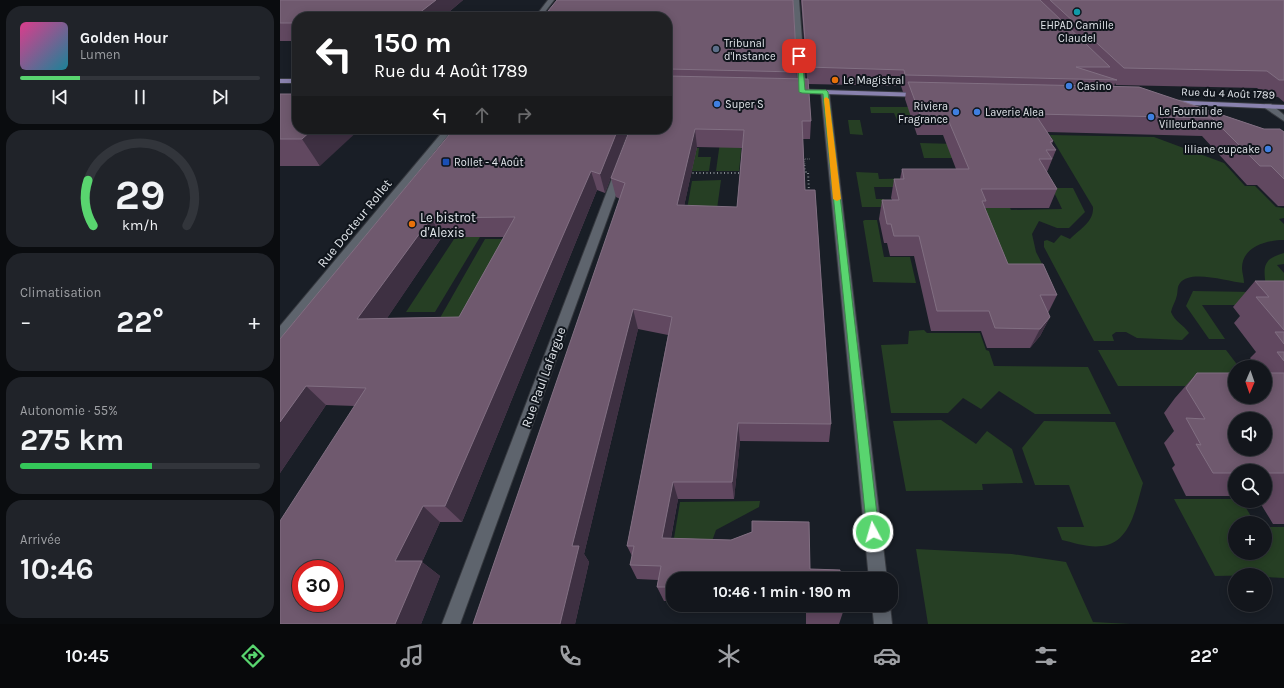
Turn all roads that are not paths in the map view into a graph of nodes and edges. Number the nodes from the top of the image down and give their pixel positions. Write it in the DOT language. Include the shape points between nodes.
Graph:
graph roads {
  1 [pos="551,0"];
  2 [pos="796,0"];
  3 [pos="542,12"];
  4 [pos="280,80"];
  5 [pos="292,81"];
  6 [pos="786,91"];
  7 [pos="802,92"];
  8 [pos="826,92"];
  9 [pos="928,95"];
  10 [pos="1162,102"];
  11 [pos="1268,106"];
  12 [pos="1284,107"];
  13 [pos="1284,119"];
  14 [pos="445,134"];
  15 [pos="624,158"];
  16 [pos="280,336"];
  17 [pos="877,572"];
  18 [pos="882,612"];
  19 [pos="451,624"];
  20 [pos="883,624"];
  1 -- 3 [label="street"];
  2 -- 7 [label="street"];
  4 -- 5 [label="main road"];
  6 -- 7 [label="main road"];
  7 -- 8 [label="main road"];
  8 -- 9 [label="main road"];
  8 -- 17 [label="street"];
  10 -- 11 [label="main road, Rue du 4 Août 1789"];
  11 -- 12 [label="main road, Rue du 4 Août 1789"];
  11 -- 13 [label="street"];
  14 -- 16 [label="street, Rue Docteur Rollet"];
  15 -- 19 [label="street, Rue Paul Lafargue"];
  18 -- 20 [label="street"];
}
